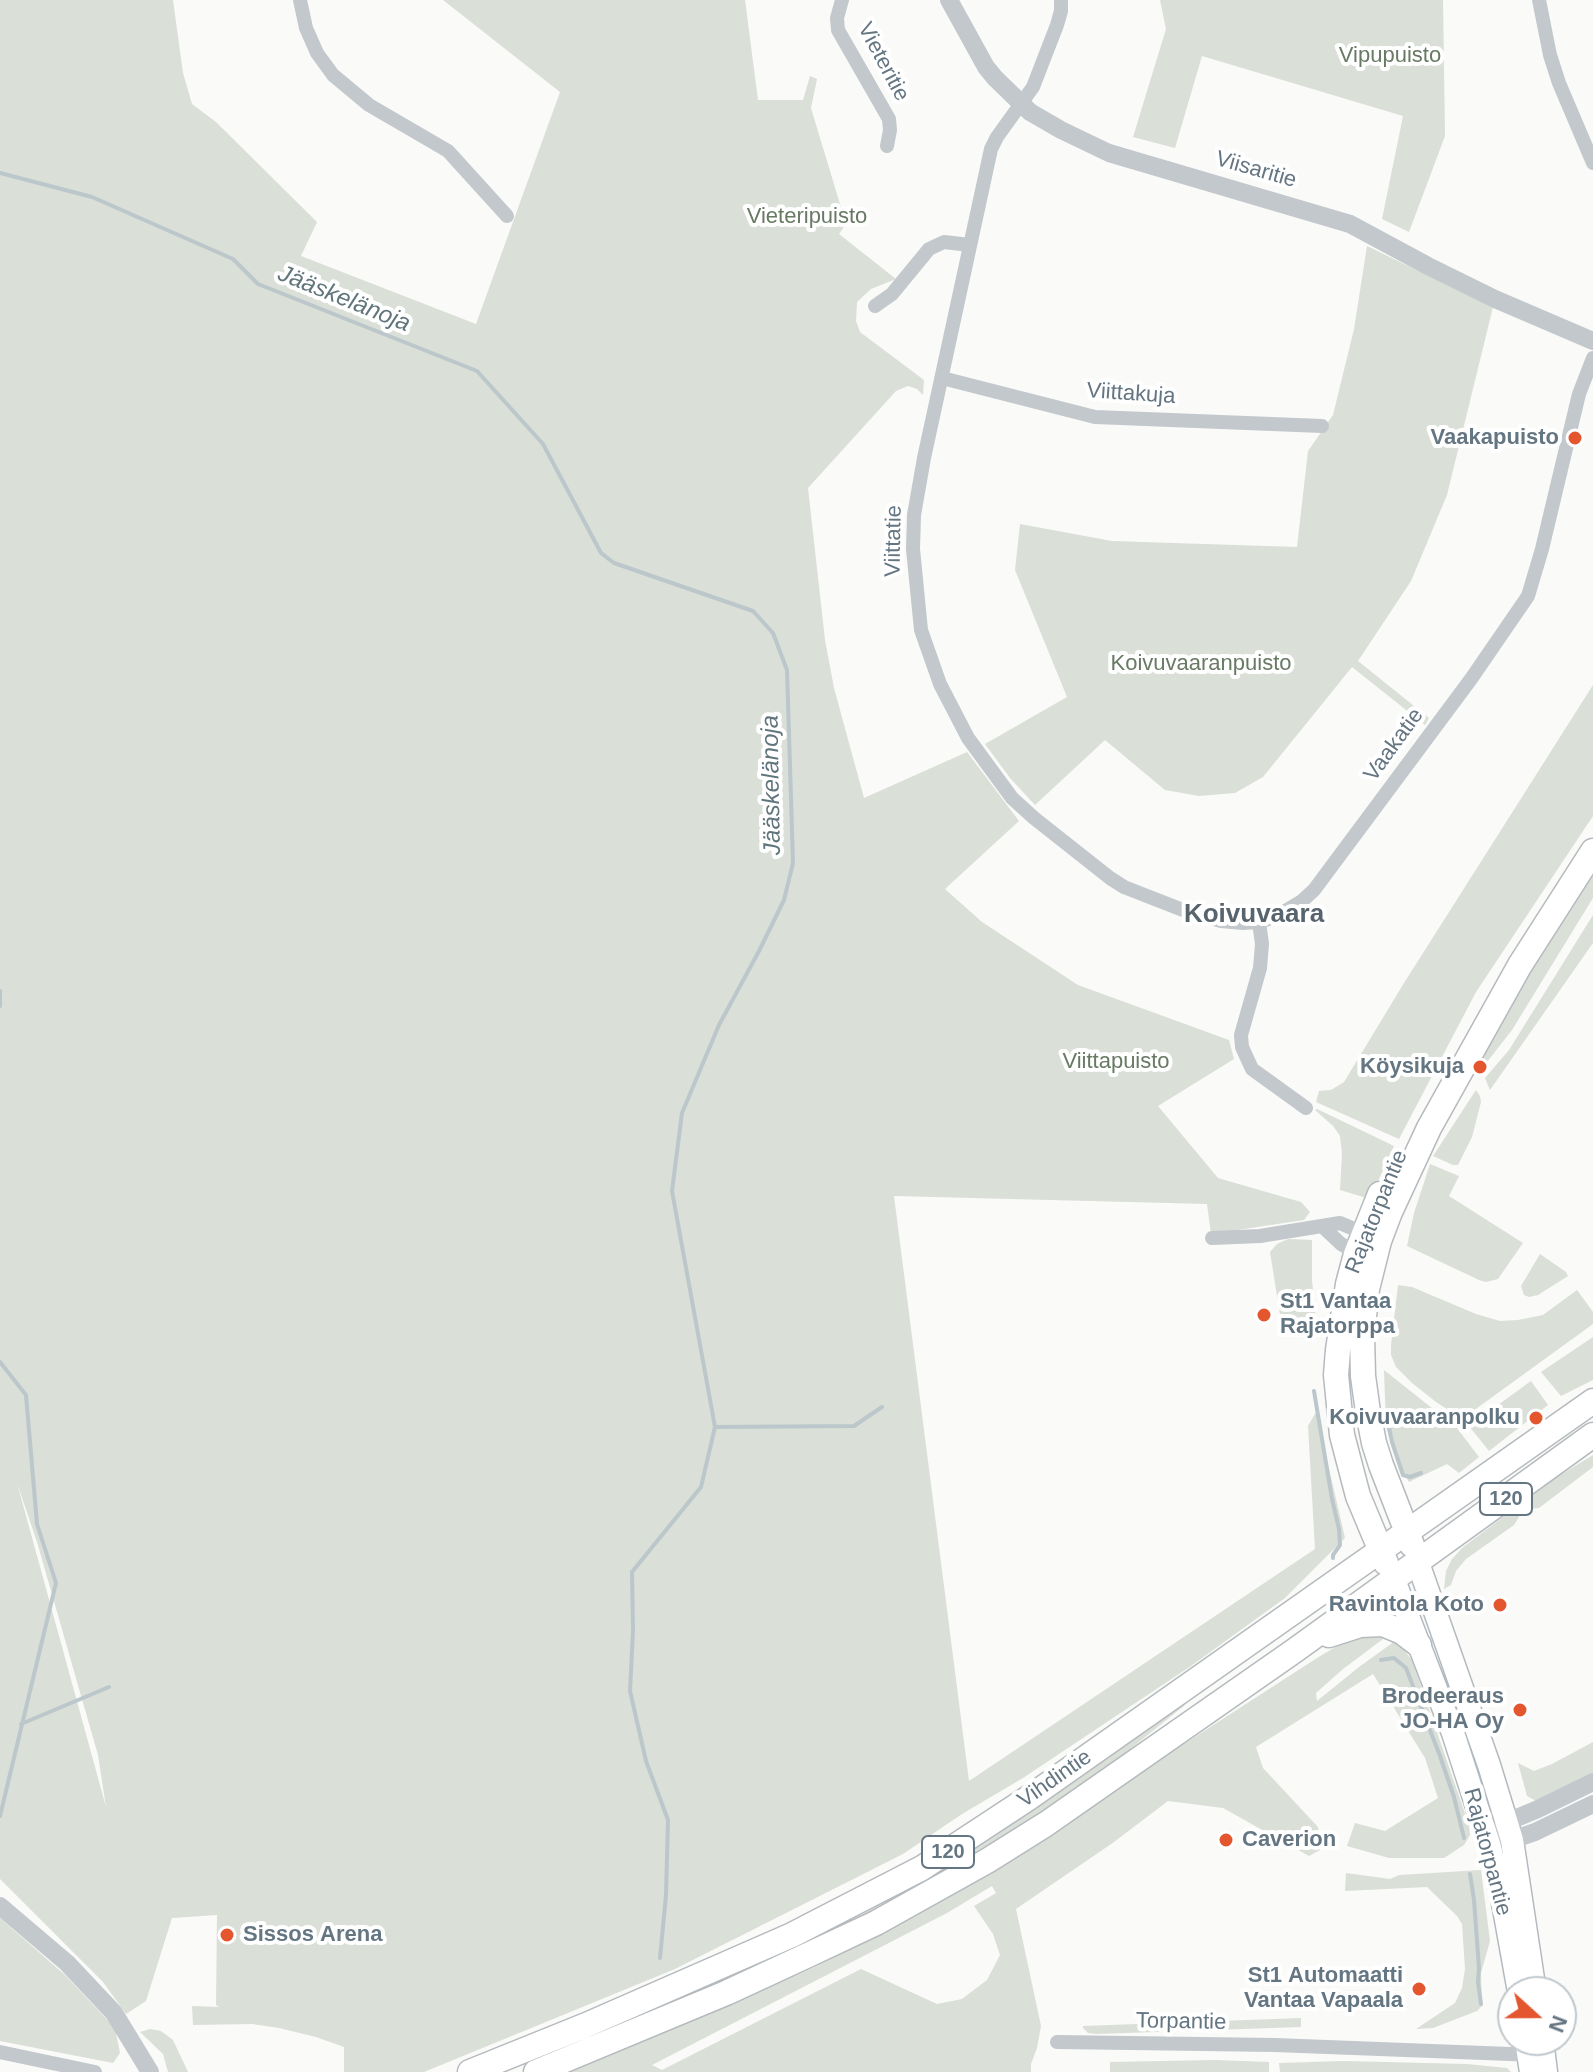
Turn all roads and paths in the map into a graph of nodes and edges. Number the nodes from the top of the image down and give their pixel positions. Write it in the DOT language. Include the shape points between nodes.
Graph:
graph roads {
  1 [pos="300,0"];
  2 [pos="842,0"];
  3 [pos="949,0"];
  4 [pos="1061,0"];
  5 [pos="1539,0"];
  6 [pos="1020,104"];
  7 [pos="887,146"];
  8 [pos="1593,163"];
  9 [pos="507,216"];
  10 [pos="970,245"];
  11 [pos="875,306"];
  12 [pos="1593,341"];
  13 [pos="1593,358"];
  14 [pos="942,378"];
  15 [pos="1322,426"];
  16 [pos="1593,851"];
  17 [pos="1259,922"];
  18 [pos="1306,1108"];
  19 [pos="1323,1227"];
  20 [pos="1212,1238"];
  21 [pos="1368,1247"];
  22 [pos="1593,1401"];
  23 [pos="1593,1435"];
  24 [pos="1407,1531"];
  25 [pos="1381,1551"];
  26 [pos="1418,1563"];
  27 [pos="1394,1580"];
  28 [pos="1419,1645"];
  29 [pos="1294,1651"];
  30 [pos="1593,1782"];
  31 [pos="1593,1804"];
  32 [pos="1510,1831"];
  33 [pos="1489,1844"];
  34 [pos="0,1906"];
  35 [pos="1516,1976"];
  36 [pos="1533,1976"];
  37 [pos="1057,2042"];
  38 [pos="0,2052"];
  39 [pos="1497,2054"];
  40 [pos="95,2072"];
  41 [pos="150,2072"];
  42 [pos="470,2072"];
  43 [pos="536,2072"];
  1 -- 9 [label="street" via="306,28 333,75 369,105 448,151"];
  2 -- 7 [label="street, Vieteritie" via="838,30 889,119"];
  3 -- 6 [label="street, Viisaritie" via="986,67"];
  4 -- 6 [label="street, Viittatie" via="1043,63"];
  5 -- 8 [label="street" via="1559,83"];
  6 -- 10 [label="street, Viittatie" via="991,149"];
  6 -- 12 [label="street, Viisaritie" via="1102,151 1350,224 1495,299"];
  10 -- 11 [label="street" via="944,242 929,249 892,294"];
  10 -- 14 [label="street, Viittatie"];
  13 -- 17 [label="street, Vaakatie" via="1579,394 1534,577 1520,610 1314,890"];
  14 -- 15 [label="street, Viittakuja" via="1095,417"];
  14 -- 17 [label="street, Viittatie" via="917,495 914,575 921,633 968,738 1012,798 1124,887 1221,921"];
  16 -- 21 [label="main road, Rajatorpantie" via="1436,1082 1415,1120"];
  17 -- 18 [label="street" via="1260,968 1242,1047 1252,1069"];
  19 -- 20 [label="street"];
  19 -- 21 [label="street" via="1333,1238"];
  19 -- 21 [label="street" via="1340,1223"];
  21 -- 24 [label="main road, Rajatorpantie" via="1363,1376 1374,1443"];
  21 -- 25 [label="main road, Rajatorpantie" via="1348,1284 1336,1375 1342,1435 1358,1496"];
  22 -- 24 [label="main road, Vihdintie / 120"];
  23 -- 26 [label="main road, Vihdintie / 120"];
  24 -- 25 [label="main road, Vihdintie / 120"];
  24 -- 26 [label="main road, Rajatorpantie"];
  25 -- 27 [label="main road, Rajatorpantie"];
  25 -- 42 [label="main road, Vihdintie / 120" via="922,1868 780,1941"];
  26 -- 27 [label="main road, Vihdintie / 120"];
  26 -- 32 [label="main road, Rajatorpantie"];
  27 -- 28 [label="main road, Rajatorpantie"];
  27 -- 29 [label="main road, Vihdintie / 120"];
  28 -- 29 [label="main road" via="1392,1627 1372,1624 1344,1629"];
  28 -- 33 [label="main road, Rajatorpantie"];
  29 -- 43 [label="main road, Vihdintie / 120" via="1046,1824 938,1889 726,1993"];
  30 -- 32 [label="street" via="1538,1809"];
  31 -- 32 [label="street" via="1558,1821"];
  32 -- 33 [label="street"];
  32 -- 36 [label="main road, Rajatorpantie"];
  33 -- 35 [label="main road, Rajatorpantie"];
  34 -- 41 [label="street" via="67,1963 114,2013"];
  37 -- 39 [label="street, Torpantie"];
  38 -- 40 [label="street"];
}
